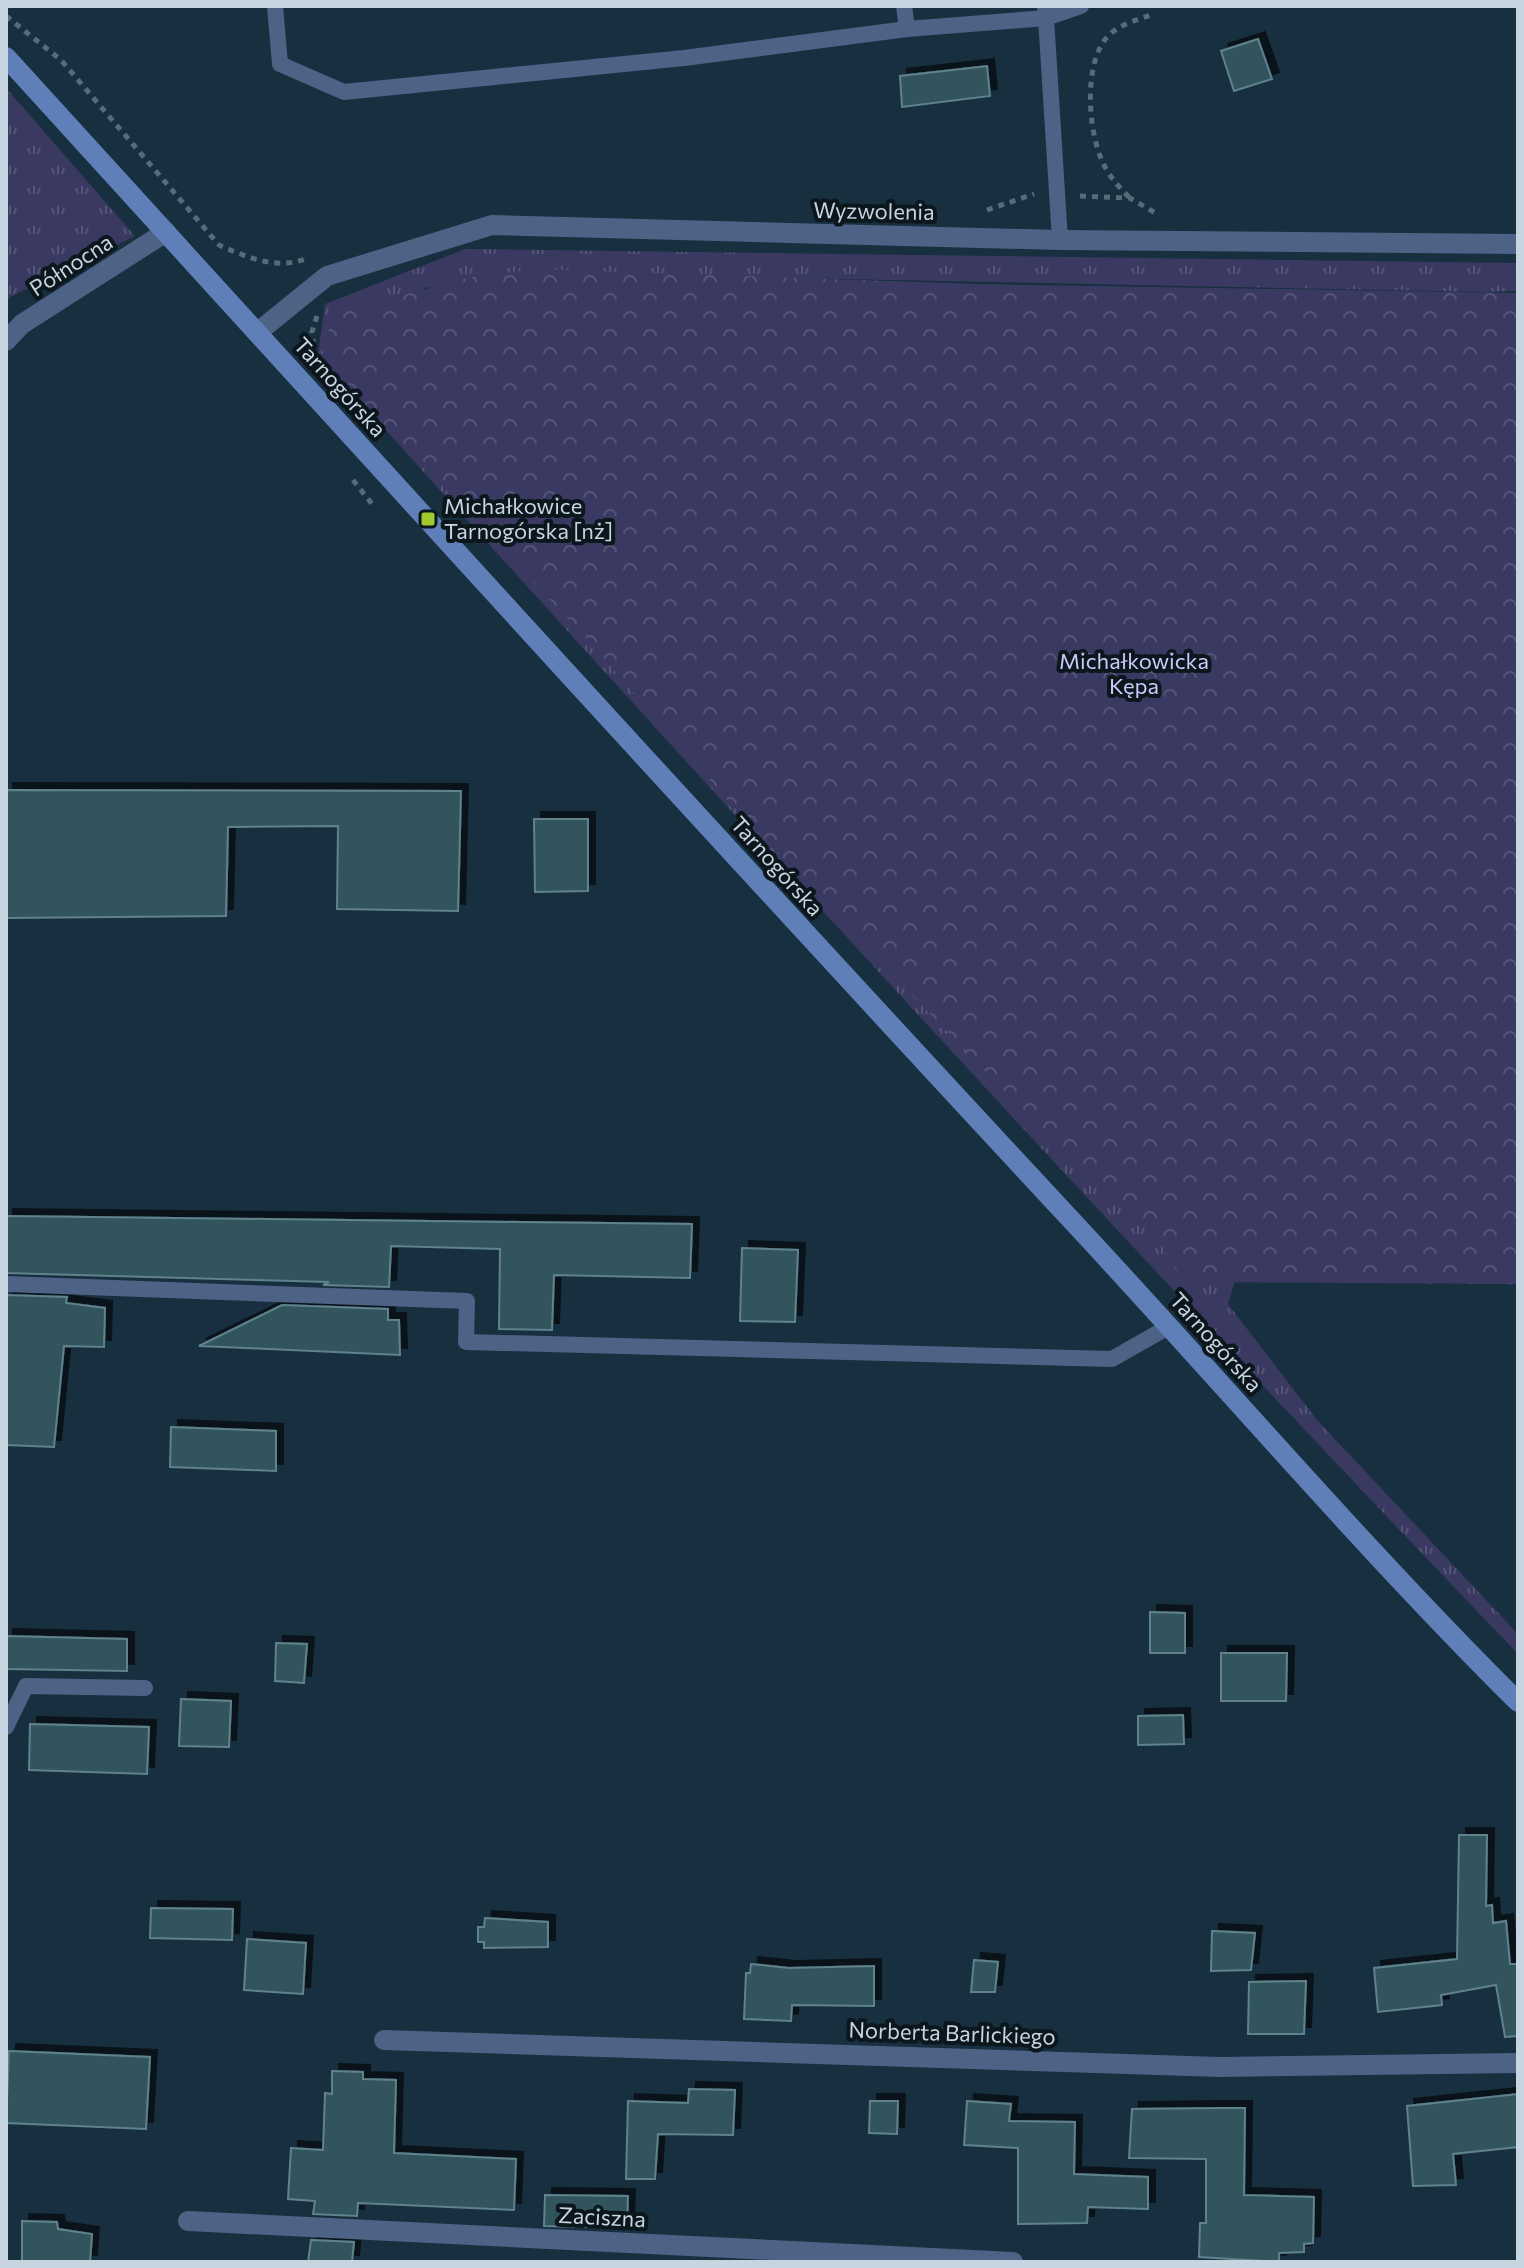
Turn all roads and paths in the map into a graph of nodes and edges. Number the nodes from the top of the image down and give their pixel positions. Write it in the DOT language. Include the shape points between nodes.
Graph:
graph roads {
  1 [pos="275,6"];
  2 [pos="904,6"];
  3 [pos="1081,6"];
  4 [pos="1046,12"];
  5 [pos="1151,15"];
  6 [pos="6,16"];
  7 [pos="907,29"];
  8 [pos="6,57"];
  9 [pos="1130,198"];
  10 [pos="166,232"];
  11 [pos="1060,240"];
  12 [pos="1518,244"];
  13 [pos="310,257"];
  14 [pos="258,332"];
  15 [pos="6,341"];
  16 [pos="6,1284"];
  17 [pos="1170,1326"];
  18 [pos="145,1688"];
  19 [pos="1518,1702"];
  20 [pos="6,1727"];
  21 [pos="384,2040"];
  22 [pos="1518,2063"];
  23 [pos="188,2221"];
  24 [pos="1013,2262"];
  1 -- 7 [label="lane" via="280,64 344,92 684,58"];
  2 -- 7 [label="lane"];
  3 -- 4 [label="lane"];
  4 -- 7 [label="lane"];
  4 -- 11 [label="lane"];
  5 -- 9 [label="path" via="1106,37 1089,81 1101,160"];
  6 -- 13 [label="path" via="61,60 219,245 254,261 296,263"];
  8 -- 10 [label="street, Tarnogórska"];
  10 -- 14 [label="street, Tarnogórska"];
  10 -- 15 [label="street, Północna" via="22,324"];
  11 -- 12 [label="street, Wyzwolenia"];
  11 -- 14 [label="street, Wyzwolenia" via="492,225 327,276"];
  14 -- 17 [label="street, Tarnogórska"];
  16 -- 17 [label="lane" via="467,1301 466,1342 1112,1359"];
  17 -- 19 [label="street, Tarnogórska" via="1431,1616"];
  18 -- 20 [label="lane" via="26,1686"];
  21 -- 22 [label="street, Norberta Barlickiego" via="1220,2067"];
  23 -- 24 [label="street, Zaciszna"];
}
